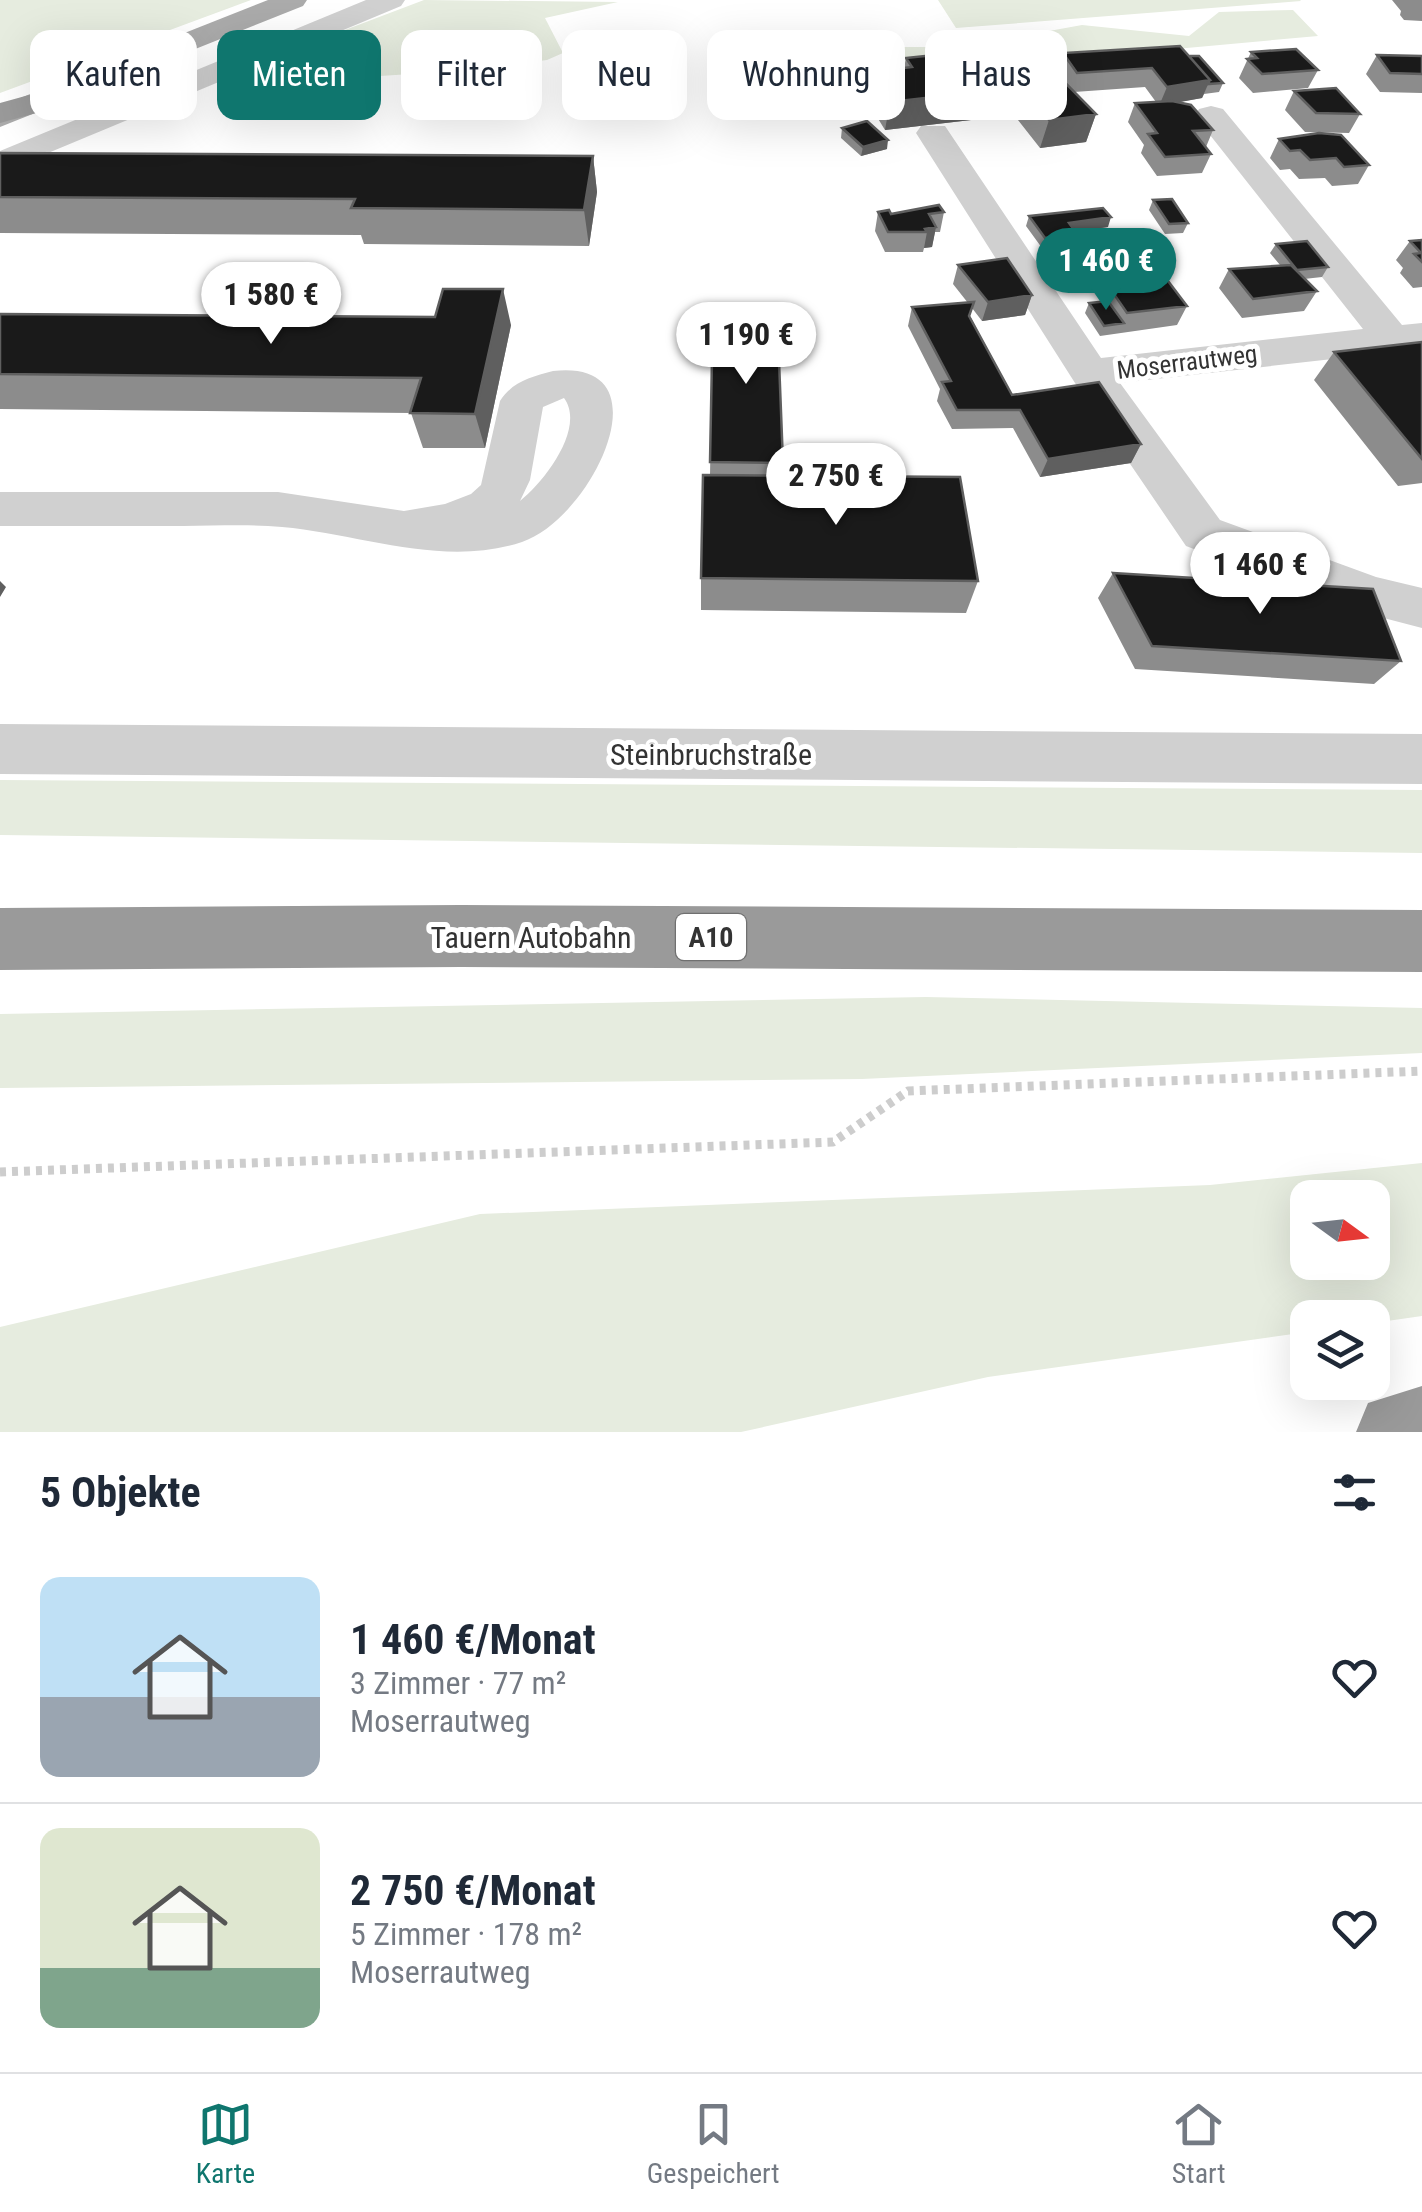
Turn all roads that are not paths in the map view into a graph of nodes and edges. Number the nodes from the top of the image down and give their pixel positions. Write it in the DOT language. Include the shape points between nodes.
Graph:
graph roads {
  1 [pos="293,0"];
  2 [pos="391,0"];
  3 [pos="10,112"];
  4 [pos="1210,116"];
  5 [pos="933,133"];
  6 [pos="0,164"];
  7 [pos="1406,337"];
  8 [pos="1090,373"];
  9 [pos="0,508"];
  10 [pos="410,528"];
  11 [pos="1422,608"];
  12 [pos="0,750"];
  13 [pos="1422,760"];
  14 [pos="0,939"];
  15 [pos="1422,941"];
  16 [pos="1422,1427"];
  17 [pos="1397,1432"];
  1 -- 3 [label="main road"];
  2 -- 6 [label="street"];
  4 -- 7 [label="street, Moserrautweg"];
  5 -- 8 [label="street, Moserrautweg"];
  7 -- 8 [label="street, Moserrautweg"];
  8 -- 11 [label="street" via="1202,534"];
  9 -- 10 [label="street" via="278,509"];
  12 -- 13 [label="street, Steinbruchstraße"];
  14 -- 15 [label="highway, Tauern Autobahn / A10"];
  16 -- 17 [label="highway"];
}
